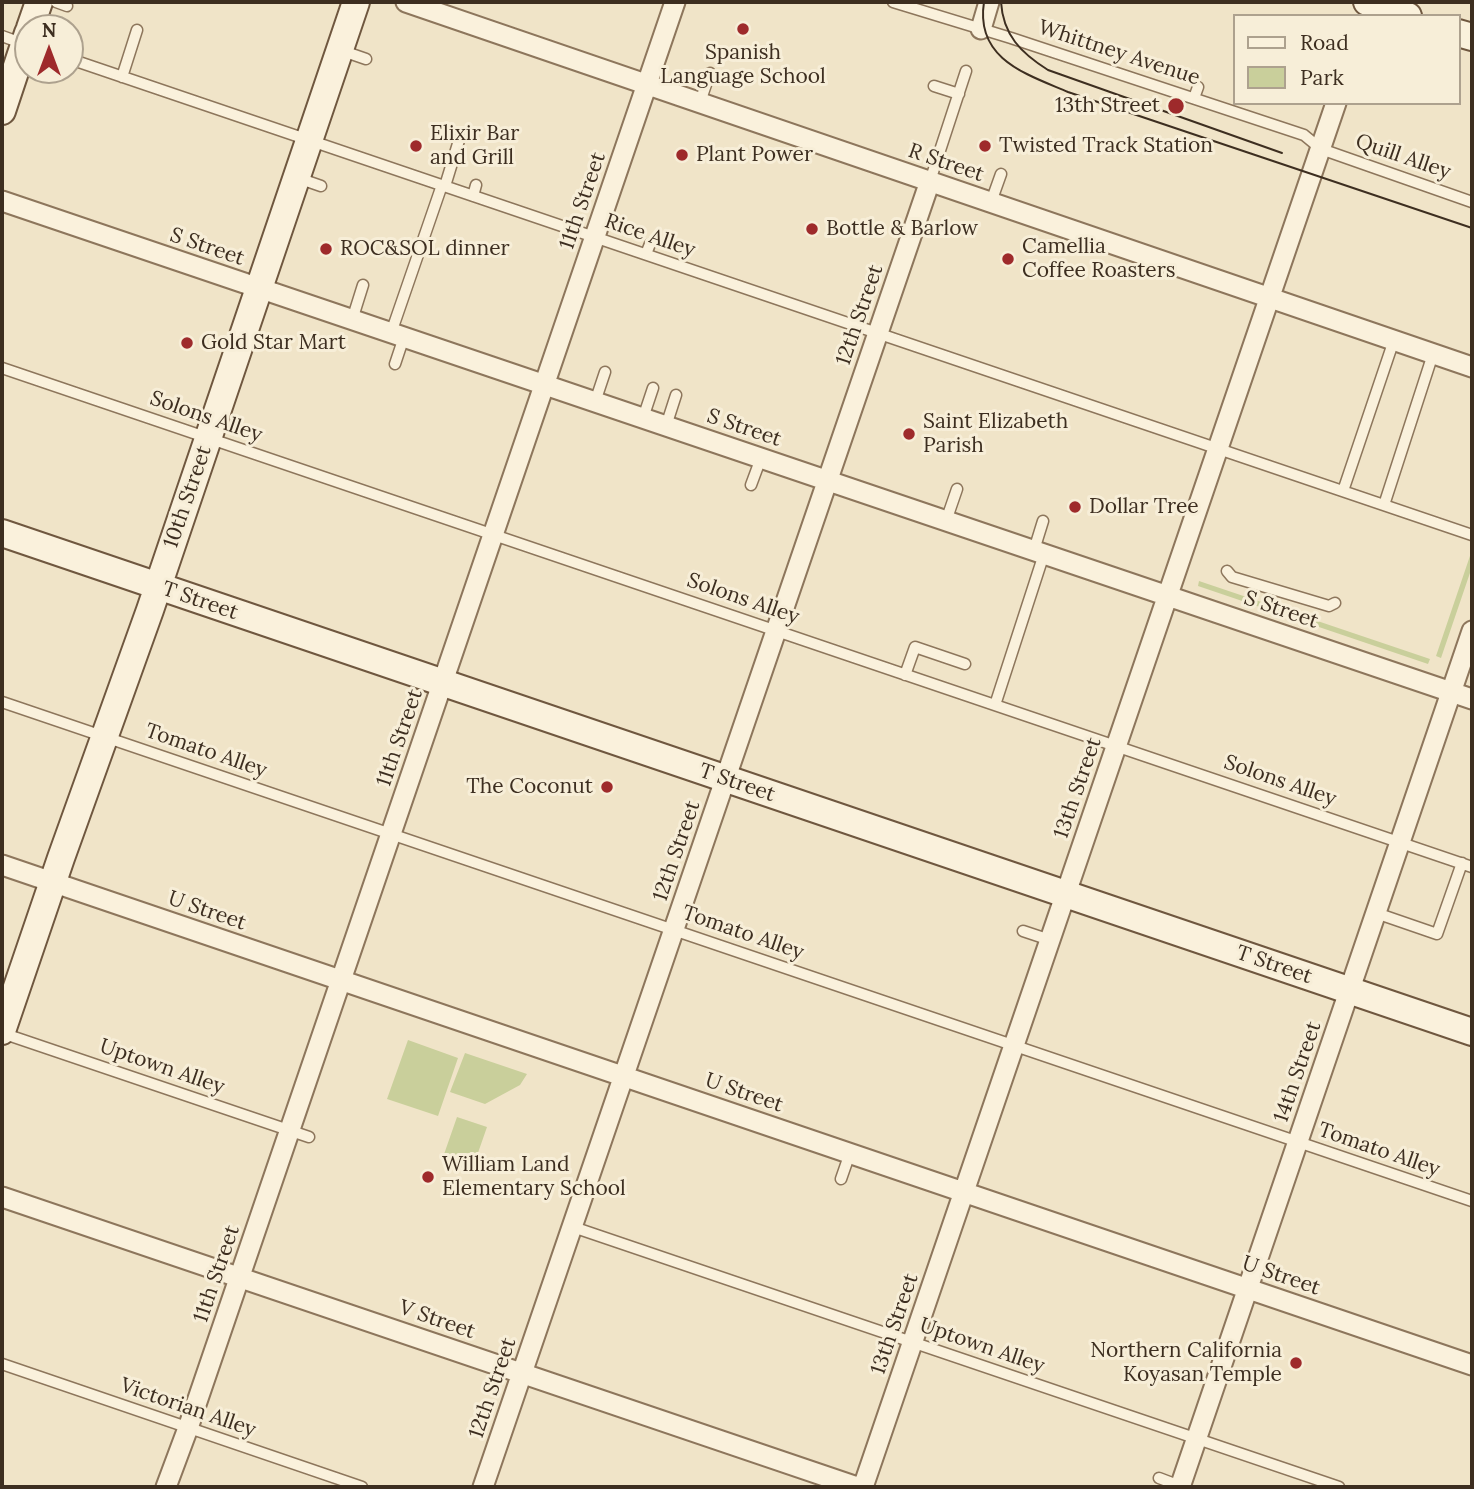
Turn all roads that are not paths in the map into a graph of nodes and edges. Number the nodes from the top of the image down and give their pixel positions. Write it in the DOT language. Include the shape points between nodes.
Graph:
graph roads {
  1 [pos="56,2"];
  2 [pos="356,2"];
  3 [pos="406,2"];
  4 [pos="675,2"];
  5 [pos="893,2"];
  6 [pos="989,2"];
  7 [pos="67,6"];
  8 [pos="1369,6"];
  9 [pos="1400,14"];
  10 [pos="981,29"];
  11 [pos="138,30"];
  12 [pos="340,50"];
  13 [pos="366,59"];
  14 [pos="84,64"];
  15 [pos="14,67"];
  16 [pos="966,71"];
  17 [pos="710,73"];
  18 [pos="122,77"];
  19 [pos="646,84"];
  20 [pos="934,86"];
  21 [pos="1198,87"];
  22 [pos="958,94"];
  23 [pos="1194,99"];
  24 [pos="700,102"];
  25 [pos="1335,105"];
  26 [pos="2,111"];
  27 [pos="460,137"];
  28 [pos="310,140"];
  29 [pos="1321,149"];
  30 [pos="1001,174"];
  31 [pos="930,181"];
  32 [pos="443,186"];
  33 [pos="2,201"];
  34 [pos="991,202"];
  35 [pos="1472,202"];
  36 [pos="595,237"];
  37 [pos="363,285"];
  38 [pos="259,288"];
  39 [pos="1270,298"];
  40 [pos="352,320"];
  41 [pos="878,333"];
  42 [pos="398,335"];
  43 [pos="1394,340"];
  44 [pos="1433,354"];
  45 [pos="395,364"];
  46 [pos="1472,367"];
  47 [pos="2,368"];
  48 [pos="605,372"];
  49 [pos="544,385"];
  50 [pos="653,388"];
  51 [pos="676,395"];
  52 [pos="596,402"];
  53 [pos="643,418"];
  54 [pos="666,426"];
  55 [pos="208,438"];
  56 [pos="1218,449"];
  57 [pos="761,458"];
  58 [pos="828,480"];
  59 [pos="751,485"];
  60 [pos="957,489"];
  61 [pos="1343,491"];
  62 [pos="1384,505"];
  63 [pos="946,521"];
  64 [pos="1043,521"];
  65 [pos="2,533"];
  66 [pos="493,535"];
  67 [pos="1472,535"];
  68 [pos="1039,552"];
  69 [pos="1227,571"];
  70 [pos="158,587"];
  71 [pos="1168,596"];
  72 [pos="1335,603"];
  73 [pos="776,631"];
  74 [pos="1472,631"];
  75 [pos="965,664"];
  76 [pos="905,675"];
  77 [pos="442,683"];
  78 [pos="1452,692"];
  79 [pos="1472,699"];
  80 [pos="2,702"];
  81 [pos="995,705"];
  82 [pos="105,737"];
  83 [pos="1116,746"];
  84 [pos="726,779"];
  85 [pos="391,834"];
  86 [pos="1400,842"];
  87 [pos="2,865"];
  88 [pos="1467,865"];
  89 [pos="52,882"];
  90 [pos="1066,894"];
  91 [pos="1376,914"];
  92 [pos="674,930"];
  93 [pos="1023,931"];
  94 [pos="1050,940"];
  95 [pos="341,980"];
  96 [pos="1349,990"];
  97 [pos="2,1032"];
  98 [pos="1472,1032"];
  99 [pos="1014,1045"];
  100 [pos="624,1076"];
  101 [pos="290,1130"];
  102 [pos="309,1138"];
  103 [pos="1297,1142"];
  104 [pos="850,1153"];
  105 [pos="841,1179"];
  106 [pos="964,1192"];
  107 [pos="2,1197"];
  108 [pos="1472,1201"];
  109 [pos="573,1227"];
  110 [pos="240,1277"];
  111 [pos="1247,1288"];
  112 [pos="913,1342"];
  113 [pos="2,1364"];
  114 [pos="1472,1365"];
  115 [pos="522,1374"];
  116 [pos="188,1428"];
  117 [pos="1196,1439"];
  118 [pos="1158,1478"];
  119 [pos="1180,1486"];
  120 [pos="166,1487"];
  121 [pos="362,1487"];
  122 [pos="483,1487"];
  123 [pos="857,1487"];
  124 [pos="863,1487"];
  125 [pos="1339,1487"];
  1 -- 7 [label="lane"];
  2 -- 12 [label="street, 10th Street"];
  3 -- 19 [label="street, R Street"];
  4 -- 19 [label="street, 11th Street"];
  5 -- 10 [label="lane"];
  6 -- 10 [label="street"];
  8 -- 9 [label="street"];
  10 -- 23 [label="lane, Whittney Avenue"];
  11 -- 18 [label="lane"];
  12 -- 13 [label="lane"];
  12 -- 28 [label="street, 10th Street"];
  14 -- 18 [label="lane, Rice Alley"];
  15 -- 26 [label="street"];
  16 -- 22 [label="lane, 12th Street"];
  17 -- 24 [label="lane"];
  18 -- 28 [label="lane, Rice Alley"];
  19 -- 24 [label="street, R Street"];
  19 -- 36 [label="street, 11th Street"];
  20 -- 22 [label="lane"];
  21 -- 23 [label="lane"];
  22 -- 31 [label="lane, 12th Street"];
  23 -- 29 [label="lane, Whittney Avenue" via="1304,135"];
  24 -- 31 [label="street, R Street"];
  25 -- 29 [label="street, 13th Street"];
  27 -- 32 [label="lane"];
  28 -- 32 [label="lane, Rice Alley"];
  28 -- 38 [label="street, 10th Street" via="309,182"];
  29 -- 35 [label="lane, Quill Alley"];
  29 -- 39 [label="street, 13th Street"];
  30 -- 34 [label="lane"];
  31 -- 34 [label="street, R Street"];
  31 -- 41 [label="street, 12th Street"];
  32 -- 36 [label="lane, Rice Alley" via="475,190"];
  32 -- 42 [label="lane"];
  33 -- 38 [label="street, S Street"];
  34 -- 39 [label="street, R Street"];
  36 -- 41 [label="lane, Rice Alley" via="648,249 707,277"];
  36 -- 49 [label="street, 11th Street"];
  37 -- 40 [label="lane"];
  38 -- 40 [label="street, S Street"];
  38 -- 55 [label="street, 10th Street"];
  39 -- 43 [label="street, R Street"];
  39 -- 56 [label="street, 13th Street"];
  40 -- 42 [label="street, S Street"];
  41 -- 56 [label="lane, Rice Alley"];
  41 -- 58 [label="street, 12th Street"];
  42 -- 45 [label="lane"];
  42 -- 49 [label="street, S Street"];
  43 -- 44 [label="street, R Street"];
  43 -- 61 [label="lane"];
  44 -- 46 [label="street, R Street"];
  44 -- 62 [label="lane"];
  47 -- 55 [label="lane, Solons Alley"];
  48 -- 52 [label="lane"];
  49 -- 52 [label="street, S Street"];
  49 -- 66 [label="street, 11th Street"];
  50 -- 53 [label="lane"];
  51 -- 54 [label="lane"];
  52 -- 53 [label="street, S Street"];
  53 -- 54 [label="street, S Street"];
  54 -- 57 [label="street, S Street"];
  55 -- 66 [label="lane, Solons Alley"];
  55 -- 70 [label="street, 10th Street"];
  56 -- 61 [label="lane, Rice Alley"];
  56 -- 71 [label="street, 13th Street"];
  57 -- 58 [label="street, S Street"];
  57 -- 59 [label="lane"];
  58 -- 63 [label="street, S Street"];
  58 -- 73 [label="street, 12th Street"];
  60 -- 63 [label="lane"];
  61 -- 62 [label="lane, Rice Alley"];
  62 -- 67 [label="lane, Rice Alley"];
  63 -- 68 [label="street, S Street"];
  64 -- 68 [label="lane"];
  65 -- 70 [label="street, T Street"];
  66 -- 73 [label="lane, Solons Alley" via="658,586 673,598"];
  66 -- 77 [label="street, 11th Street"];
  68 -- 71 [label="street, S Street"];
  68 -- 81 [label="lane"];
  69 -- 72 [label="lane" via="1233,577 1329,606"];
  70 -- 77 [label="street, T Street"];
  70 -- 82 [label="street, 10th Street"];
  71 -- 78 [label="street, S Street"];
  71 -- 83 [label="street, 13th Street"];
  73 -- 76 [label="lane, Solons Alley"];
  73 -- 84 [label="street, 12th Street"];
  74 -- 78 [label="street, 14th Street"];
  75 -- 76 [label="lane" via="915,647"];
  76 -- 81 [label="lane, Solons Alley"];
  77 -- 84 [label="street, T Street"];
  77 -- 85 [label="street, 11th Street"];
  78 -- 79 [label="street, S Street"];
  78 -- 86 [label="street, 14th Street"];
  80 -- 82 [label="lane, Tomato Alley"];
  81 -- 83 [label="lane, Solons Alley"];
  82 -- 85 [label="lane, Tomato Alley"];
  82 -- 89 [label="street, 10th Street"];
  83 -- 86 [label="lane, Solons Alley"];
  83 -- 90 [label="street, 13th Street"];
  84 -- 90 [label="street, T Street"];
  84 -- 92 [label="street, 12th Street"];
  85 -- 92 [label="lane, Tomato Alley"];
  85 -- 95 [label="street, 11th Street"];
  86 -- 88 [label="lane, Solons Alley"];
  86 -- 91 [label="street, 14th Street"];
  87 -- 89 [label="street, U Street"];
  88 -- 91 [label="lane" via="1437,934"];
  89 -- 95 [label="street, U Street"];
  89 -- 97 [label="street, 10th Street"];
  90 -- 94 [label="street, 13th Street"];
  90 -- 96 [label="street, T Street"];
  91 -- 96 [label="street, 14th Street"];
  92 -- 99 [label="lane, Tomato Alley"];
  92 -- 100 [label="street, 12th Street"];
  93 -- 94 [label="lane"];
  94 -- 99 [label="street, 13th Street"];
  95 -- 100 [label="street, U Street"];
  95 -- 101 [label="street, 11th Street"];
  96 -- 98 [label="street, T Street"];
  96 -- 103 [label="street, 14th Street"];
  97 -- 101 [label="lane, Uptown Alley"];
  99 -- 103 [label="lane, Tomato Alley"];
  99 -- 106 [label="street, 13th Street"];
  100 -- 104 [label="street, U Street"];
  100 -- 109 [label="street, 12th Street"];
  101 -- 102 [label="lane, Uptown Alley"];
  101 -- 110 [label="street, 11th Street"];
  103 -- 108 [label="lane, Tomato Alley"];
  103 -- 111 [label="street, 14th Street"];
  104 -- 105 [label="lane"];
  104 -- 106 [label="street, U Street"];
  106 -- 111 [label="street, U Street"];
  106 -- 112 [label="street, 13th Street"];
  107 -- 110 [label="street, V Street"];
  109 -- 112 [label="lane, Uptown Alley"];
  109 -- 115 [label="street, 12th Street"];
  110 -- 115 [label="street, V Street"];
  110 -- 116 [label="street, 11th Street"];
  111 -- 114 [label="street, U Street"];
  111 -- 117 [label="street, 14th Street"];
  112 -- 117 [label="lane, Uptown Alley"];
  112 -- 124 [label="street, 13th Street"];
  113 -- 116 [label="lane, Victorian Alley"];
  115 -- 122 [label="street, 12th Street"];
  115 -- 123 [label="street, V Street"];
  116 -- 120 [label="street, 11th Street"];
  116 -- 121 [label="lane, Victorian Alley"];
  117 -- 119 [label="street, 14th Street"];
  117 -- 125 [label="lane, Uptown Alley"];
  118 -- 119 [label="lane"];
}
